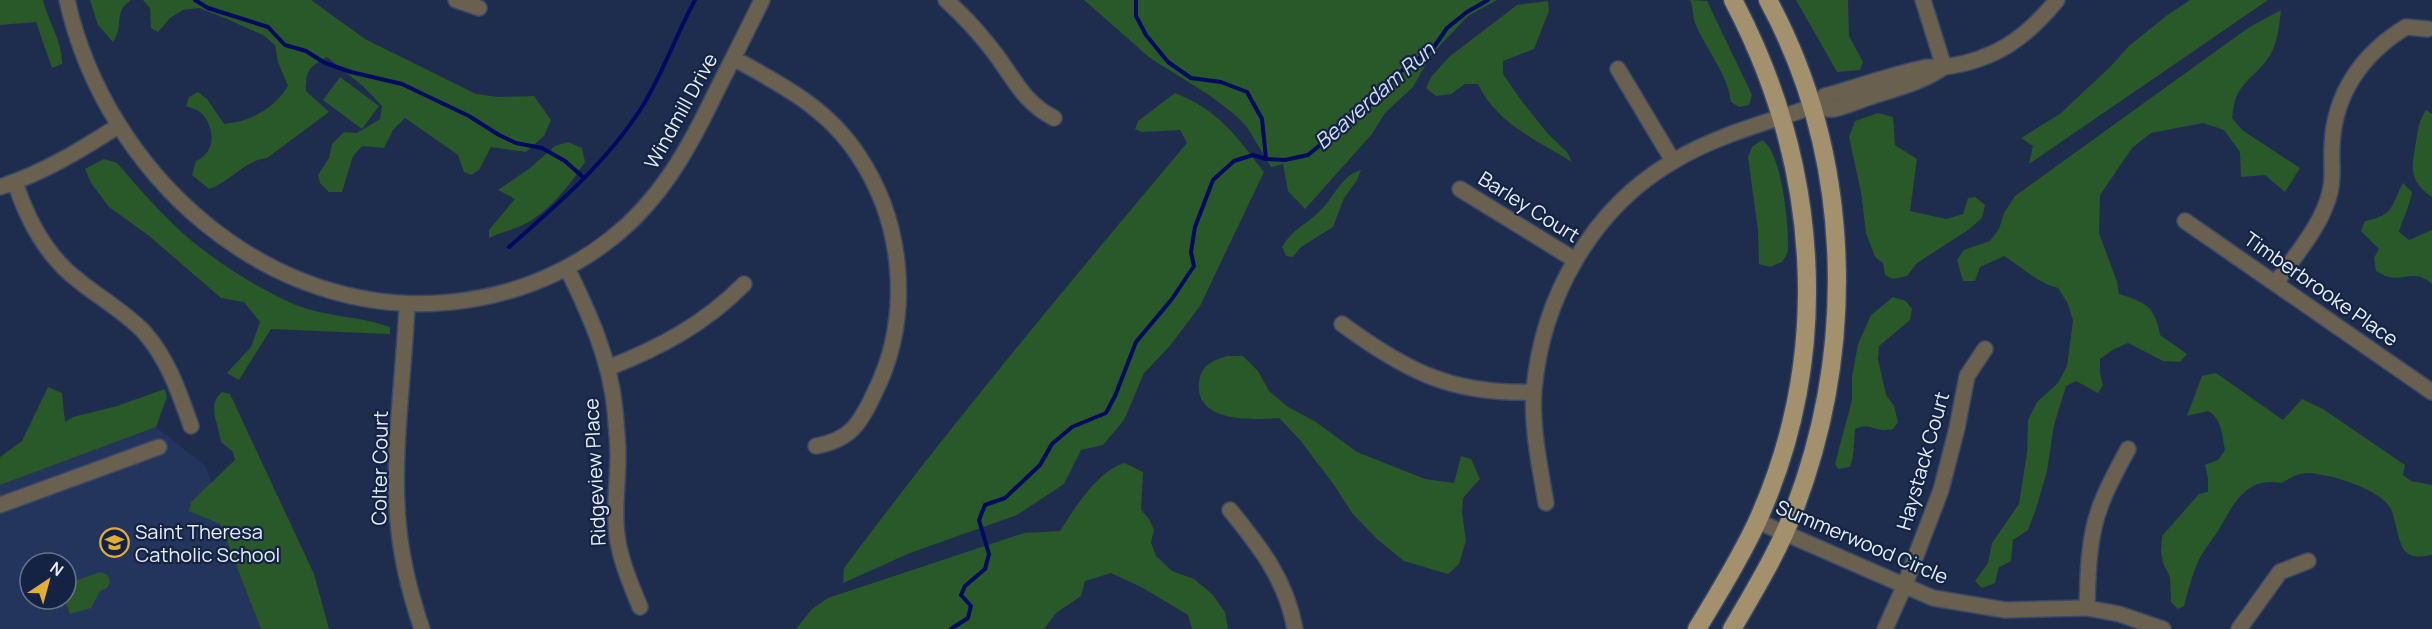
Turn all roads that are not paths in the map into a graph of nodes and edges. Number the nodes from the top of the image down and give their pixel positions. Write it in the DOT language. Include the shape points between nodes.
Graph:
graph roads {
  1 [pos="67,0"];
  2 [pos="456,0"];
  3 [pos="762,0"];
  4 [pos="946,0"];
  5 [pos="1733,0"];
  6 [pos="1768,0"];
  7 [pos="1923,0"];
  8 [pos="2057,0"];
  9 [pos="479,9"];
  10 [pos="2428,29"];
  11 [pos="733,58"];
  12 [pos="1944,67"];
  13 [pos="1618,69"];
  14 [pos="1812,108"];
  15 [pos="1783,117"];
  16 [pos="1054,118"];
  17 [pos="118,126"];
  18 [pos="1673,161"];
  19 [pos="15,182"];
  20 [pos="0,187"];
  21 [pos="1460,189"];
  22 [pos="2185,221"];
  23 [pos="1575,260"];
  24 [pos="567,268"];
  25 [pos="2276,283"];
  26 [pos="744,284"];
  27 [pos="406,305"];
  28 [pos="1342,324"];
  29 [pos="1985,349"];
  30 [pos="608,368"];
  31 [pos="1534,392"];
  32 [pos="2432,392"];
  33 [pos="191,426"];
  34 [pos="816,446"];
  35 [pos="159,447"];
  36 [pos="2128,449"];
  37 [pos="1546,503"];
  38 [pos="0,505"];
  39 [pos="1230,510"];
  40 [pos="1757,521"];
  41 [pos="1784,534"];
  42 [pos="2308,561"];
  43 [pos="1904,587"];
  44 [pos="640,607"];
  45 [pos="2087,608"];
  46 [pos="422,629"];
  47 [pos="1295,629"];
  48 [pos="1697,629"];
  49 [pos="1732,629"];
  50 [pos="1885,629"];
  51 [pos="2163,629"];
  52 [pos="2239,629"];
  1 -- 17 [label="street, Windmill Drive" via="82,52"];
  2 -- 9 [label="street"];
  3 -- 11 [label="street, Windmill Drive"];
  4 -- 16 [label="street" via="976,30 1024,96 1038,110"];
  5 -- 15 [label="main road" via="1765,67"];
  6 -- 14 [label="main road"];
  7 -- 12 [label="street"];
  8 -- 12 [label="street" via="2031,30 2003,49"];
  10 -- 25 [label="street" via="2406,27 2373,51 2345,89 2336,117 2332,175 2324,211"];
  11 -- 24 [label="street, Windmill Drive" via="696,135 670,177 613,237"];
  11 -- 34 [label="street" via="815,106 836,127 871,177 894,240 899,295 893,344 884,374 853,430 834,443"];
  12 -- 14 [label="street" via="1929,78 1832,110"];
  13 -- 18 [label="street"];
  14 -- 15 [label="street"];
  14 -- 41 [label="main road" via="1830,188 1838,303 1821,426"];
  15 -- 18 [label="street"];
  15 -- 40 [label="main road" via="1805,233 1807,303 1801,374 1792,416"];
  17 -- 19 [label="street"];
  17 -- 27 [label="street, Windmill Drive" via="148,168 177,198 249,255 300,281 338,294"];
  18 -- 23 [label="street" via="1613,209"];
  19 -- 20 [label="street"];
  19 -- 33 [label="street" via="37,232 61,264 152,342 169,368"];
  21 -- 23 [label="street, Barley Court"];
  22 -- 25 [label="street, Timberbrooke Place"];
  23 -- 31 [label="street" via="1545,332"];
  24 -- 27 [label="street, Windmill Drive" via="489,297"];
  24 -- 30 [label="street, Ridgeview Place" via="587,308"];
  25 -- 32 [label="street, Timberbrooke Place"];
  26 -- 30 [label="street" via="672,340"];
  27 -- 46 [label="street, Colter Court" via="397,502 403,557"];
  28 -- 31 [label="street" via="1384,354 1427,376 1476,389"];
  29 -- 43 [label="street, Haystack Court" via="1967,376 1941,490"];
  30 -- 44 [label="street, Ridgeview Place" via="618,455 618,540"];
  31 -- 37 [label="street"];
  35 -- 38 [label="street"];
  36 -- 45 [label="street" via="2095,524"];
  39 -- 47 [label="street" via="1282,583"];
  40 -- 41 [label="street, Summerwood Circle"];
  40 -- 48 [label="main road"];
  41 -- 43 [label="street, Summerwood Circle"];
  41 -- 49 [label="main road"];
  42 -- 52 [label="street" via="2280,572"];
  43 -- 45 [label="street, Summerwood Circle" via="1933,598 1985,608"];
  43 -- 50 [label="street, Haystack Court"];
  45 -- 51 [label="street, Summerwood Circle"];
}
